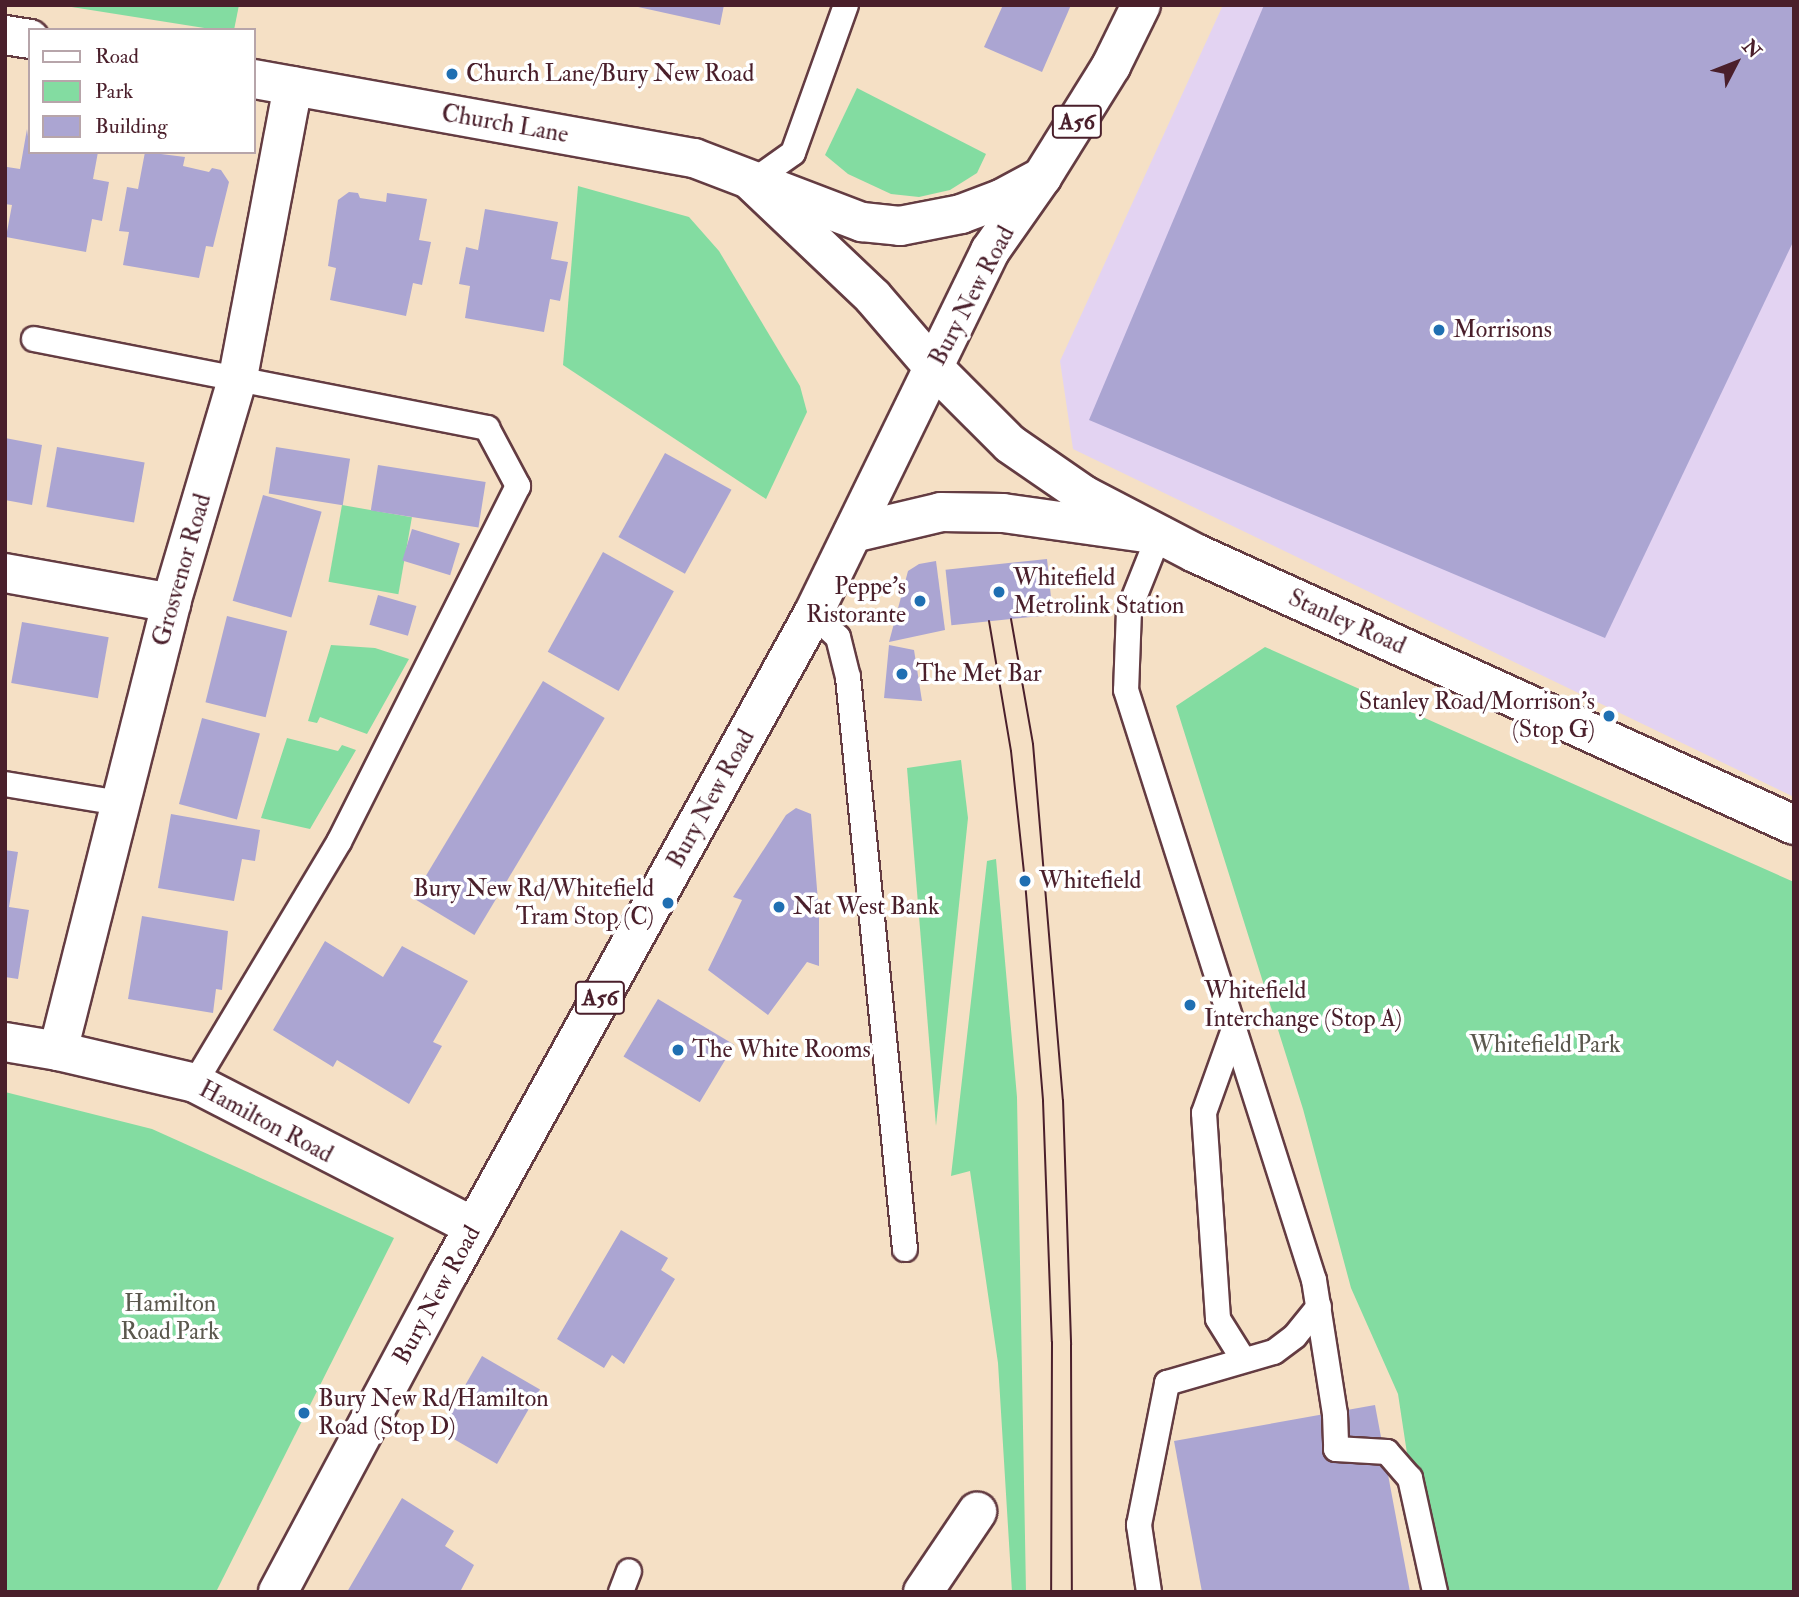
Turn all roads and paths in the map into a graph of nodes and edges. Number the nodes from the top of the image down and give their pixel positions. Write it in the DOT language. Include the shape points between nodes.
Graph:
graph roads {
  1 [pos="846,5"];
  2 [pos="1141,5"];
  3 [pos="5,34"];
  4 [pos="28,39"];
  5 [pos="256,79"];
  6 [pos="293,86"];
  7 [pos="1042,177"];
  8 [pos="752,182"];
  9 [pos="34,339"];
  10 [pos="934,368"];
  11 [pos="238,377"];
  12 [pos="853,533"];
  13 [pos="1158,535"];
  14 [pos="5,573"];
  15 [pos="171,603"];
  16 [pos="813,614"];
  17 [pos="5,785"];
  18 [pos="120,803"];
  19 [pos="1794,825"];
  20 [pos="1234,1029"];
  21 [pos="5,1042"];
  22 [pos="58,1051"];
  23 [pos="195,1083"];
  24 [pos="474,1227"];
  25 [pos="905,1249"];
  26 [pos="1319,1306"];
  27 [pos="1243,1359"];
  28 [pos="977,1512"];
  29 [pos="927,1590"];
  30 [pos="278,1592"];
  31 [pos="1149,1592"];
  32 [pos="1435,1592"];
  1 -- 8 [label="lane" via="793,153"];
  2 -- 7 [label="main road, Bury New Road / A56" via="1111,66"];
  3 -- 4 [label="main road"];
  5 -- 6 [label="main road, Church Lane"];
  6 -- 8 [label="main road, Church Lane" via="694,159"];
  6 -- 11 [label="main road, Grosvenor Road"];
  7 -- 8 [label="main road, Church Lane" via="961,214 900,226 862,222"];
  7 -- 10 [label="main road, Bury New Road / A56" via="990,251"];
  8 -- 10 [label="main road, Church Lane" via="873,297"];
  9 -- 11 [label="lane"];
  10 -- 12 [label="main road, Bury New Road / A56"];
  10 -- 13 [label="main road, Stanley Road" via="1010,444 1084,495"];
  11 -- 15 [label="main road, Grosvenor Road"];
  11 -- 23 [label="lane" via="487,428 518,486 339,842"];
  12 -- 13 [label="main road" via="941,512 1003,513"];
  12 -- 16 [label="main road, Bury New Road / A56"];
  13 -- 19 [label="main road, Stanley Road"];
  13 -- 20 [label="lane" via="1129,610 1126,691"];
  14 -- 15 [label="main road"];
  15 -- 18 [label="main road, Grosvenor Road"];
  16 -- 24 [label="main road, Bury New Road / A56"];
  16 -- 25 [label="lane" via="838,637 848,677"];
  17 -- 18 [label="lane"];
  18 -- 22 [label="main road, Grosvenor Road"];
  20 -- 26 [label="lane"];
  20 -- 27 [label="lane" via="1204,1114 1218,1319"];
  21 -- 22 [label="main road, Hamilton Road"];
  22 -- 23 [label="main road, Hamilton Road"];
  23 -- 24 [label="main road, Hamilton Road"];
  24 -- 30 [label="main road, Bury New Road / A56"];
  26 -- 27 [label="lane" via="1296,1336 1274,1352"];
  26 -- 32 [label="lane" via="1336,1448 1387,1452 1410,1478"];
  27 -- 31 [label="lane" via="1167,1383 1139,1525"];
  28 -- 29 [label="main road"];
}
